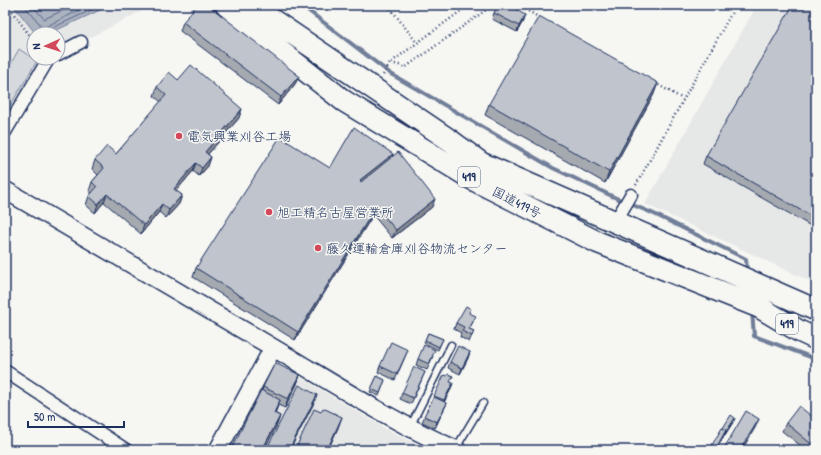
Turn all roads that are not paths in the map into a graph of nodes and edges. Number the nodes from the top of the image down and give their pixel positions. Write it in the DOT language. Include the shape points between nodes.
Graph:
graph roads {
  1 [pos="226,5"];
  2 [pos="253,5"];
  3 [pos="81,42"];
  4 [pos="66,50"];
  5 [pos="44,66"];
  6 [pos="5,132"];
  7 [pos="5,190"];
  8 [pos="631,195"];
  9 [pos="618,216"];
  10 [pos="815,307"];
  11 [pos="816,338"];
  12 [pos="451,345"];
  13 [pos="273,348"];
  14 [pos="5,371"];
  15 [pos="483,403"];
  16 [pos="410,429"];
  17 [pos="126,450"];
  18 [pos="218,450"];
  19 [pos="456,450"];
  1 -- 11 [label="highway, 国道419号 / 419" via="251,28 344,101 474,180 597,242 751,304"];
  2 -- 9 [label="highway, 国道419号 / 419" via="481,163"];
  3 -- 4 [label="street"];
  5 -- 6 [label="street"];
  7 -- 13 [label="street"];
  8 -- 9 [label="street"];
  9 -- 10 [label="highway, 国道419号 / 419" via="748,281"];
  12 -- 16 [label="lane"];
  13 -- 16 [label="street"];
  13 -- 18 [label="street"];
  14 -- 17 [label="street"];
  15 -- 19 [label="lane"];
  16 -- 19 [label="street"];
}
